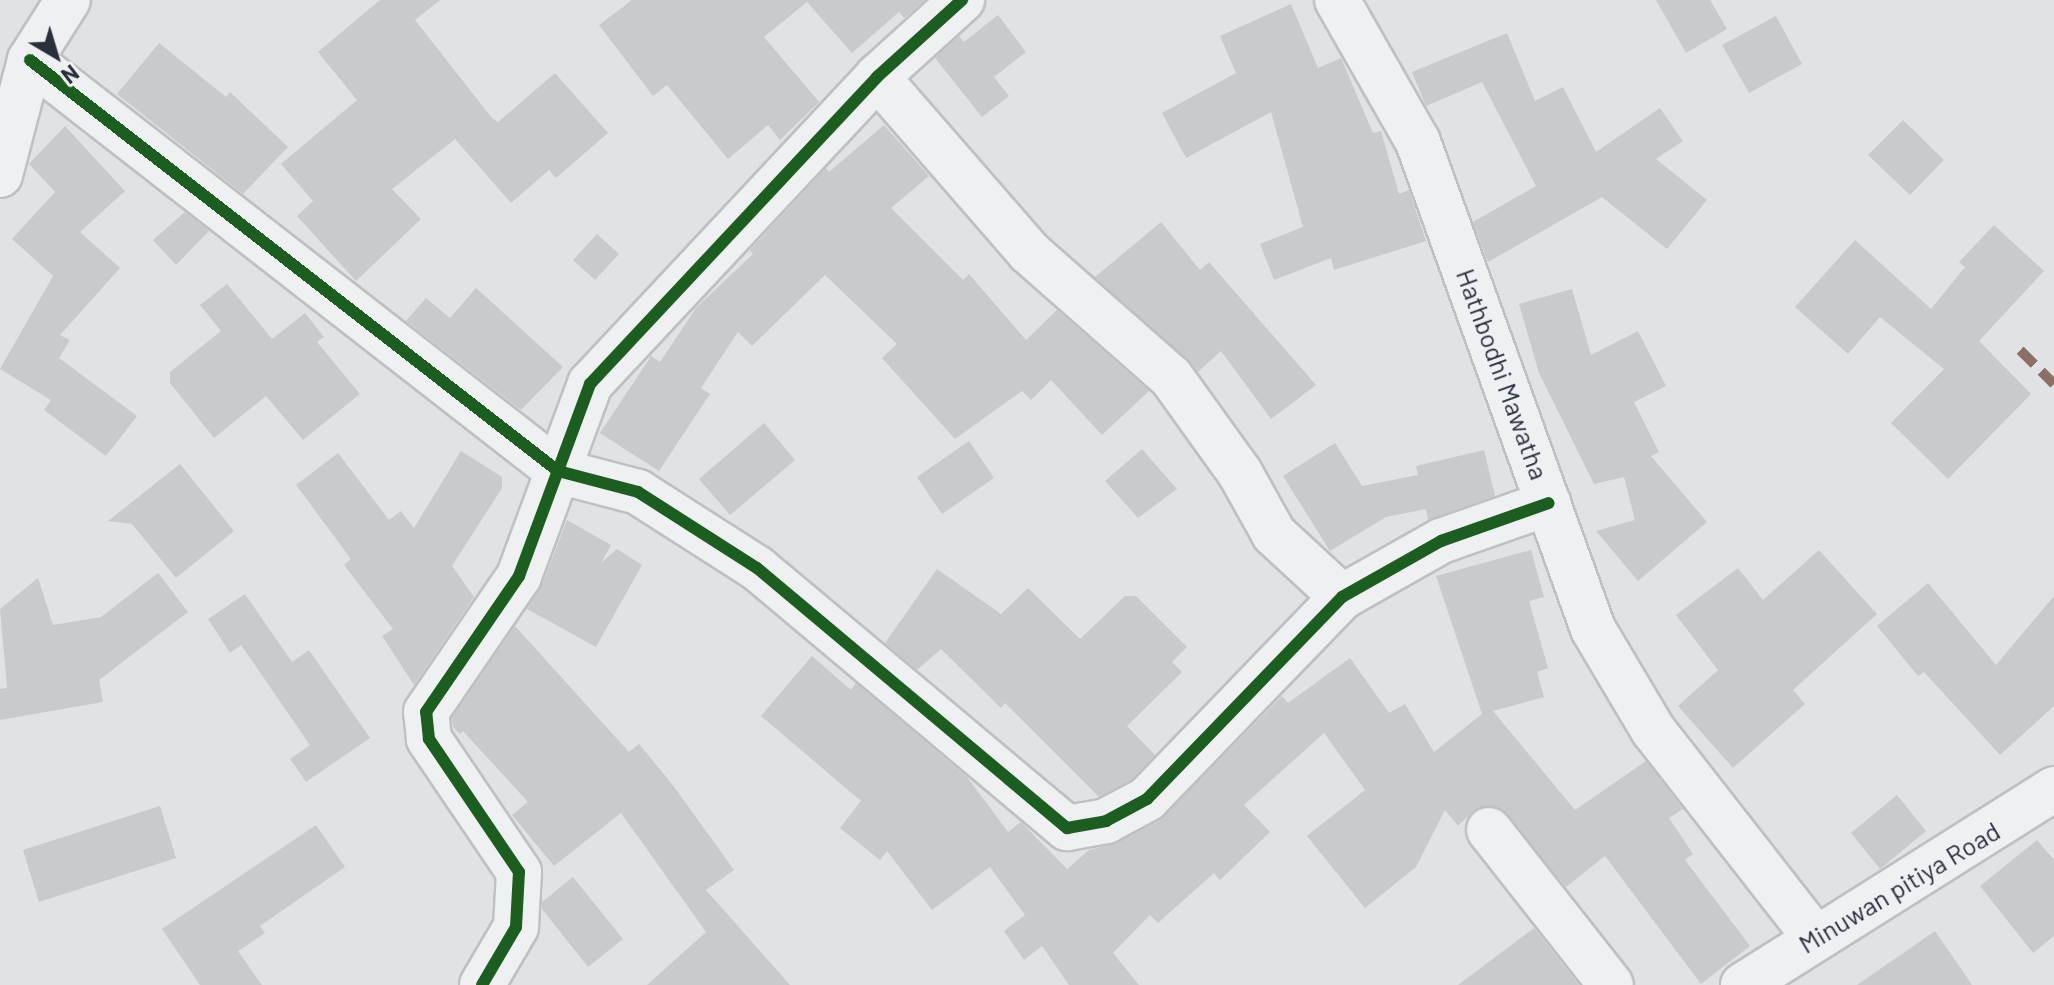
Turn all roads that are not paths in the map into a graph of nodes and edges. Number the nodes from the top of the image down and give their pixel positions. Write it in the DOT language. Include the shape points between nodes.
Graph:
graph roads {
  1 [pos="68,0"];
  2 [pos="962,0"];
  3 [pos="1337,0"];
  4 [pos="30,60"];
  5 [pos="877,77"];
  6 [pos="0,175"];
  7 [pos="558,471"];
  8 [pos="1549,503"];
  9 [pos="1342,597"];
  10 [pos="2054,789"];
  11 [pos="1489,830"];
  12 [pos="1815,937"];
  13 [pos="482,985"];
  14 [pos="1611,985"];
  15 [pos="1743,985"];
  1 -- 4 [label="street"];
  2 -- 5 [label="street"];
  3 -- 8 [label="street, Hathbodhi Mawatha" via="1418,142"];
  4 -- 6 [label="street"];
  4 -- 7 [label="street"];
  5 -- 7 [label="street" via="590,384"];
  5 -- 9 [label="street" via="1029,252 1171,377 1240,473 1274,534"];
  7 -- 9 [label="street" via="638,492 757,568 1067,828 1106,821 1147,799"];
  7 -- 13 [label="street" via="519,576 426,712 429,739 519,872 516,927"];
  8 -- 9 [label="street" via="1441,541"];
  8 -- 12 [label="street, Hathbodhi Mawatha" via="1593,629 1653,730"];
  10 -- 12 [label="street, Minuwan pitiya Road"];
  11 -- 14 [label="street"];
  12 -- 15 [label="street, Minuwan pitiya Road"];
}
